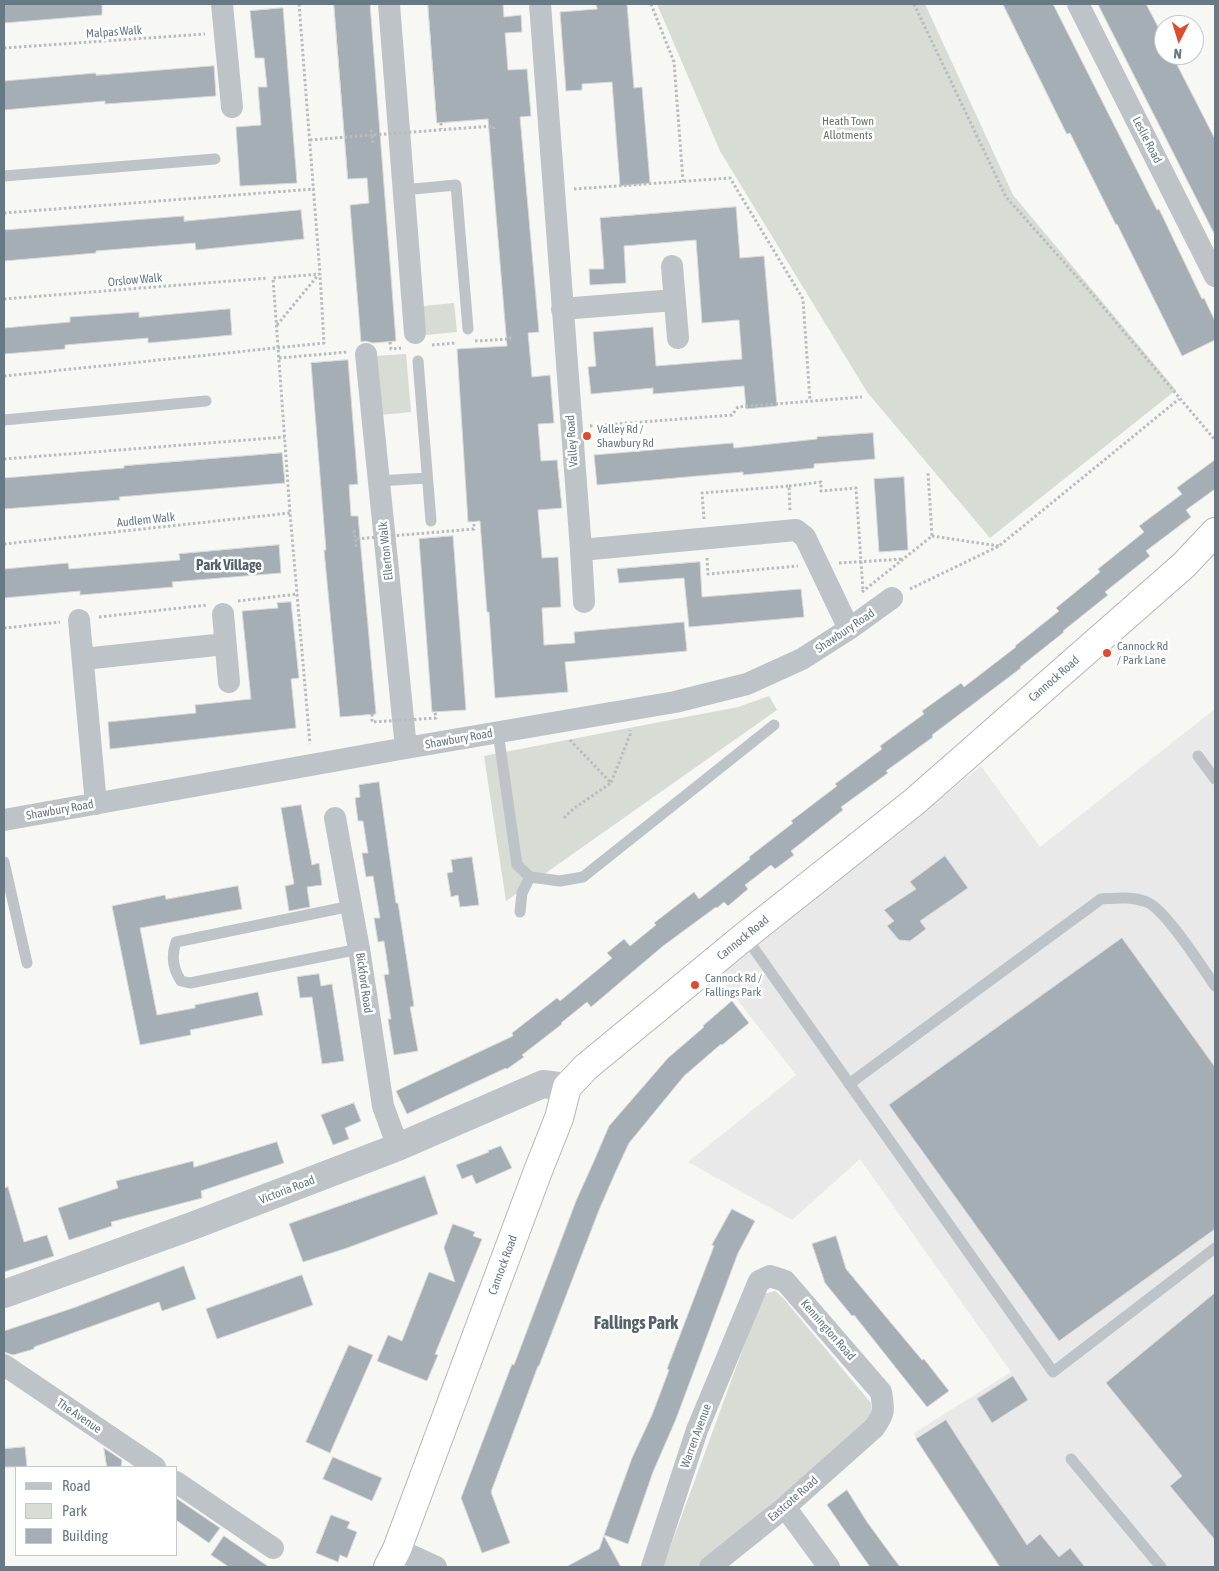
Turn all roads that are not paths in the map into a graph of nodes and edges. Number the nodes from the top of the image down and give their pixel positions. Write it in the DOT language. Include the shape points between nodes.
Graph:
graph roads {
  1 [pos="222,4"];
  2 [pos="388,4"];
  3 [pos="540,4"];
  4 [pos="1078,4"];
  5 [pos="232,107"];
  6 [pos="215,159"];
  7 [pos="4,176"];
  8 [pos="404,190"];
  9 [pos="672,266"];
  10 [pos="1215,276"];
  11 [pos="674,300"];
  12 [pos="562,309"];
  13 [pos="468,329"];
  14 [pos="416,333"];
  15 [pos="678,338"];
  16 [pos="368,352"];
  17 [pos="418,361"];
  18 [pos="206,401"];
  19 [pos="4,420"];
  20 [pos="427,478"];
  21 [pos="379,481"];
  22 [pos="431,521"];
  23 [pos="1215,532"];
  24 [pos="581,550"];
  25 [pos="892,598"];
  26 [pos="584,602"];
  27 [pos="222,607"];
  28 [pos="79,620"];
  29 [pos="844,620"];
  30 [pos="225,644"];
  31 [pos="83,659"];
  32 [pos="229,682"];
  33 [pos="774,724"];
  34 [pos="498,732"];
  35 [pos="406,748"];
  36 [pos="1198,756"];
  37 [pos="1215,779"];
  38 [pos="96,804"];
  39 [pos="335,818"];
  40 [pos="4,820"];
  41 [pos="4,862"];
  42 [pos="530,878"];
  43 [pos="351,906"];
  44 [pos="520,912"];
  45 [pos="745,936"];
  46 [pos="359,950"];
  47 [pos="27,963"];
  48 [pos="1215,986"];
  49 [pos="849,1084"];
  50 [pos="567,1087"];
  51 [pos="398,1147"];
  52 [pos="1215,1248"];
  53 [pos="4,1294"];
  54 [pos="747,1307"];
  55 [pos="4,1365"];
  56 [pos="874,1428"];
  57 [pos="1071,1460"];
  58 [pos="154,1466"];
  59 [pos="178,1483"];
  60 [pos="784,1507"];
  61 [pos="273,1548"];
  62 [pos="392,1558"];
  63 [pos="436,1567"];
  64 [pos="652,1567"];
  65 [pos="710,1567"];
  66 [pos="829,1567"];
  67 [pos="1161,1567"];
  1 -- 5 [label="street"];
  2 -- 8 [label="street"];
  3 -- 12 [label="street, Valley Road"];
  4 -- 10 [label="street, Leslie Road"];
  6 -- 7 [label="lane"];
  8 -- 13 [label="lane" via="456,185"];
  8 -- 14 [label="street"];
  9 -- 11 [label="street"];
  11 -- 12 [label="street"];
  11 -- 15 [label="street"];
  12 -- 24 [label="street, Valley Road"];
  16 -- 21 [label="street, Ellerton Walk"];
  17 -- 20 [label="lane"];
  18 -- 19 [label="lane"];
  20 -- 21 [label="lane"];
  20 -- 22 [label="lane"];
  21 -- 35 [label="street, Ellerton Walk"];
  23 -- 45 [label="highway, Cannock Road" via="1184,565 914,802"];
  24 -- 26 [label="street, Valley Road"];
  24 -- 29 [label="street" via="796,530 805,537"];
  25 -- 29 [label="street, Shawbury Road"];
  27 -- 30 [label="street"];
  28 -- 31 [label="street"];
  29 -- 34 [label="street, Shawbury Road" via="802,659 747,684 675,702"];
  30 -- 31 [label="street"];
  30 -- 32 [label="street"];
  31 -- 38 [label="street"];
  33 -- 42 [label="lane" via="583,876 560,881"];
  34 -- 35 [label="street, Shawbury Road"];
  34 -- 42 [label="lane" via="517,865"];
  35 -- 38 [label="street, Shawbury Road"];
  36 -- 37 [label="lane"];
  38 -- 40 [label="street, Shawbury Road"];
  39 -- 43 [label="street, Bickford Road"];
  41 -- 47 [label="lane"];
  42 -- 44 [label="lane" via="522,894"];
  43 -- 46 [label="street, Bickford Road"];
  43 -- 46 [label="lane" via="176,942 174,962 181,981 190,983"];
  45 -- 49 [label="lane"];
  45 -- 50 [label="highway, Cannock Road" via="586,1067"];
  46 -- 51 [label="street, Bickford Road" via="382,1106"];
  48 -- 49 [label="lane" via="1166,917 1149,903 1128,897 1101,899"];
  49 -- 52 [label="lane" via="1053,1372"];
  50 -- 51 [label="street, Victoria Road" via="543,1084"];
  50 -- 62 [label="highway, Cannock Road" via="560,1118"];
  51 -- 53 [label="street, Victoria Road"];
  54 -- 56 [label="street, Kennington Road" via="759,1281 770,1276 785,1281 881,1392 883,1416"];
  54 -- 64 [label="street, Warren Avenue" via="697,1430"];
  55 -- 58 [label="street, The Avenue"];
  56 -- 60 [label="street, Eastcote Road"];
  57 -- 67 [label="lane"];
  59 -- 61 [label="street"];
  60 -- 65 [label="street, Eastcote Road"];
  60 -- 66 [label="street"];
  62 -- 63 [label="street"];
}
